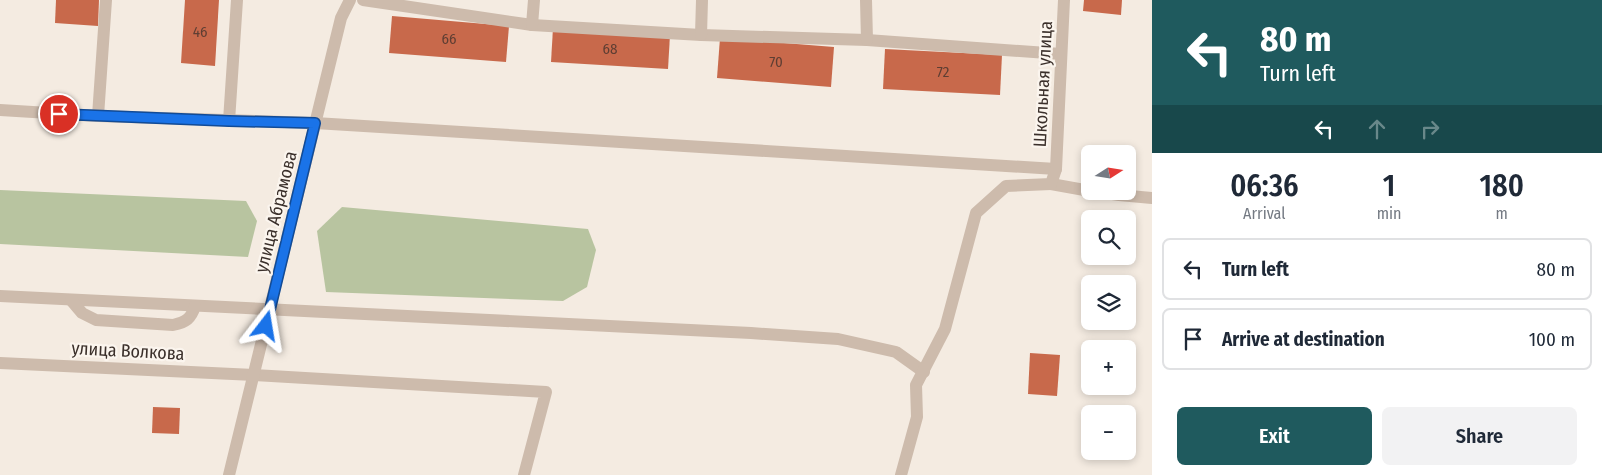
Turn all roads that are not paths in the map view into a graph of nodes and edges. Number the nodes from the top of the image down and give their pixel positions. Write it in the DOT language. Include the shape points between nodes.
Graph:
graph roads {
  1 [pos="106,0"];
  2 [pos="238,0"];
  3 [pos="350,0"];
  4 [pos="363,0"];
  5 [pos="534,0"];
  6 [pos="702,0"];
  7 [pos="866,0"];
  8 [pos="1064,0"];
  9 [pos="532,25"];
  10 [pos="701,35"];
  11 [pos="866,40"];
  12 [pos="1061,54"];
  13 [pos="0,110"];
  14 [pos="98,116"];
  15 [pos="229,121"];
  16 [pos="315,123"];
  17 [pos="1056,169"];
  18 [pos="1051,184"];
  19 [pos="1081,189"];
  20 [pos="1136,197"];
  21 [pos="1152,198"];
  22 [pos="0,296"];
  23 [pos="71,300"];
  24 [pos="195,306"];
  25 [pos="270,310"];
  26 [pos="0,362"];
  27 [pos="924,372"];
  28 [pos="254,375"];
  29 [pos="229,475"];
  30 [pos="524,475"];
  31 [pos="900,475"];
  1 -- 14 [label="street"];
  2 -- 15 [label="street"];
  3 -- 16 [label="street, улица Абрамова" via="341,18"];
  4 -- 9 [label="street"];
  5 -- 9 [label="street"];
  6 -- 10 [label="street"];
  7 -- 11 [label="street"];
  8 -- 12 [label="street, Школьная улица"];
  9 -- 10 [label="street"];
  10 -- 11 [label="street"];
  11 -- 12 [label="street"];
  12 -- 17 [label="street, Школьная улица"];
  13 -- 14 [label="street"];
  14 -- 15 [label="street"];
  15 -- 16 [label="street"];
  16 -- 17 [label="street"];
  16 -- 25 [label="street, улица Абрамова"];
  17 -- 18 [label="street, Школьная улица"];
  18 -- 19 [label="street"];
  18 -- 27 [label="street" via="1006,186 976,213 945,328"];
  20 -- 21 [label="street"];
  22 -- 23 [label="street"];
  23 -- 24 [label="street"];
  23 -- 24 [label="street" via="82,314 96,320 173,325 185,323"];
  24 -- 25 [label="street"];
  25 -- 27 [label="street" via="838,339 896,352"];
  25 -- 28 [label="street, улица Абрамова"];
  26 -- 28 [label="street, улица Волкова"];
  27 -- 31 [label="street" via="916,385 917,417"];
  28 -- 29 [label="street, улица Абрамова"];
  28 -- 30 [label="street" via="546,392"];
}
